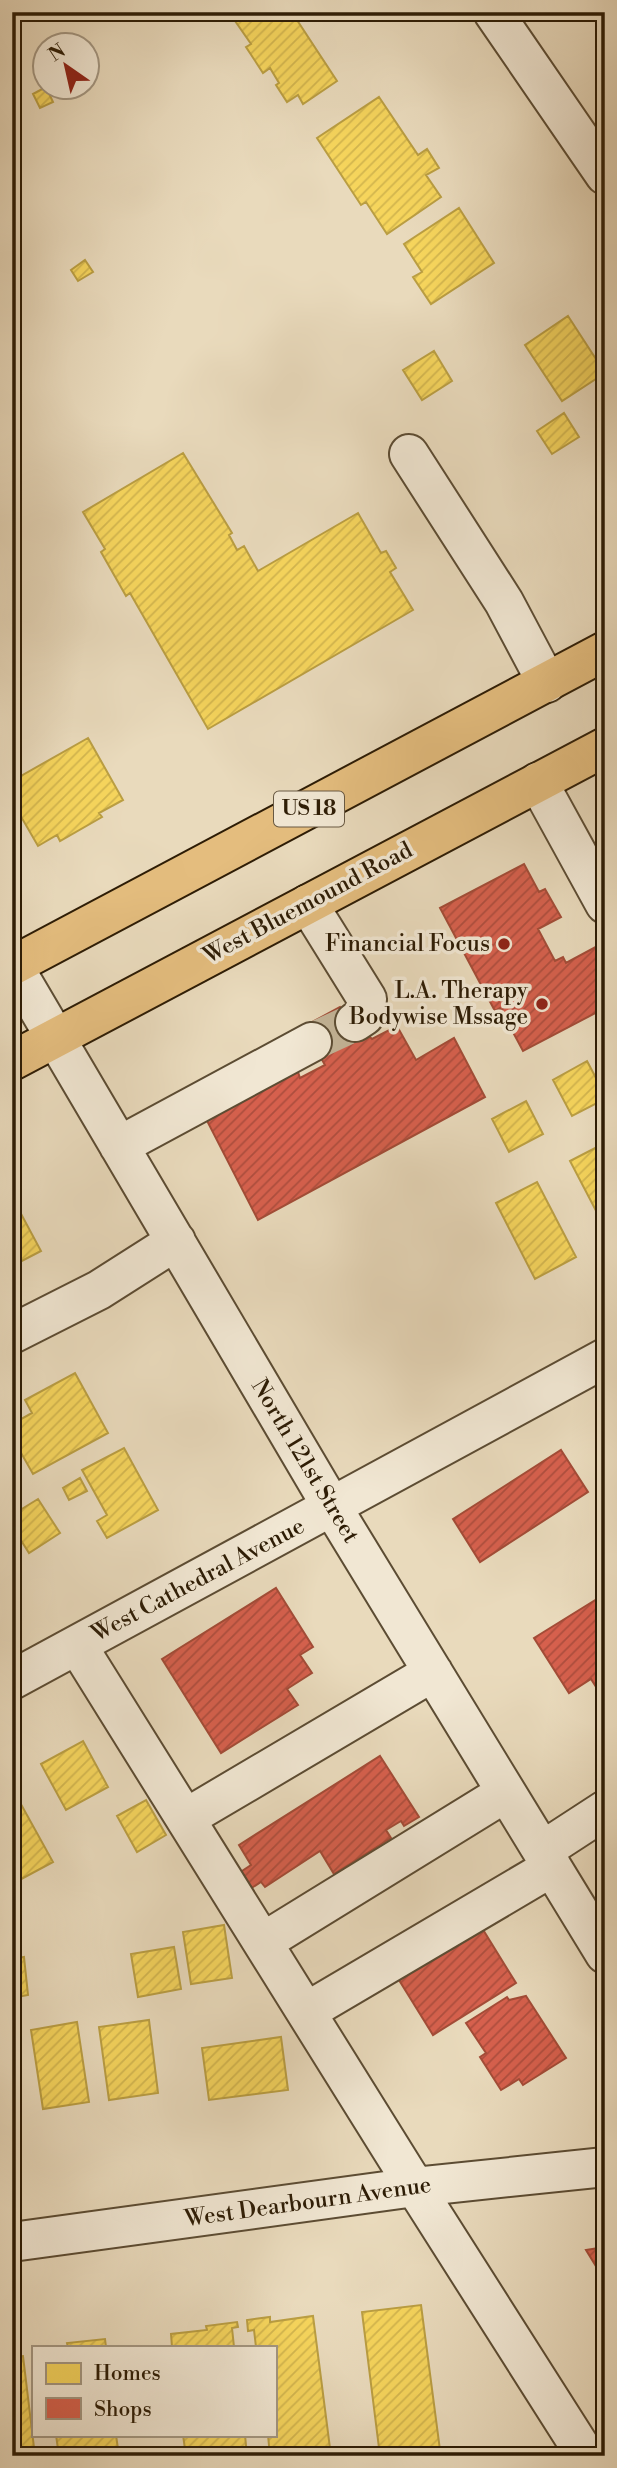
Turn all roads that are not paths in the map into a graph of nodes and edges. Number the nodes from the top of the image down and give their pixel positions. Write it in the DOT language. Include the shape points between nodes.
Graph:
graph roads {
  1 [pos="493,12"];
  2 [pos="605,175"];
  3 [pos="409,454"];
  4 [pos="605,651"];
  5 [pos="547,682"];
  6 [pos="605,747"];
  7 [pos="538,782"];
  8 [pos="308,904"];
  9 [pos="605,904"];
  10 [pos="13,965"];
  11 [pos="355,1022"];
  12 [pos="55,1037"];
  13 [pos="312,1042"];
  14 [pos="12,1061"];
  15 [pos="119,1146"];
  16 [pos="176,1241"];
  17 [pos="12,1334"];
  18 [pos="605,1359"];
  19 [pos="332,1507"];
  20 [pos="77,1645"];
  21 [pos="433,1672"];
  22 [pos="12,1680"];
  23 [pos="505,1793"];
  24 [pos="605,1810"];
  25 [pos="186,1818"];
  26 [pos="547,1859"];
  27 [pos="263,1942"];
  28 [pos="605,1954"];
  29 [pos="306,2012"];
  30 [pos="605,2167"];
  31 [pos="415,2187"];
  32 [pos="12,2242"];
  33 [pos="586,2456"];
  1 -- 2 [label="street"];
  3 -- 5 [label="street" via="504,601"];
  4 -- 5 [label="main road, US 18"];
  5 -- 10 [label="main road, US 18"];
  6 -- 7 [label="main road, West Bluemound Road"];
  7 -- 8 [label="main road, West Bluemound Road"];
  7 -- 9 [label="street"];
  8 -- 11 [label="street" via="367,999 364,1016"];
  8 -- 12 [label="main road, West Bluemound Road"];
  10 -- 12 [label="street, North 121st Street"];
  12 -- 14 [label="main road, West Bluemound Road"];
  12 -- 15 [label="street, North 121st Street"];
  13 -- 15 [label="street"];
  15 -- 16 [label="street, North 121st Street"];
  16 -- 17 [label="street" via="99,1290"];
  16 -- 19 [label="street, North 121st Street"];
  18 -- 19 [label="street, West Cathedral Avenue"];
  19 -- 20 [label="street, West Cathedral Avenue"];
  19 -- 21 [label="street, North 121st Street"];
  20 -- 22 [label="street, West Cathedral Avenue"];
  20 -- 25 [label="street"];
  21 -- 23 [label="street, North 121st Street"];
  21 -- 25 [label="street"];
  23 -- 26 [label="street, North 121st Street"];
  23 -- 27 [label="street"];
  24 -- 26 [label="street"];
  25 -- 27 [label="street"];
  26 -- 28 [label="street, North 121st Street"];
  26 -- 29 [label="street"];
  27 -- 29 [label="street"];
  29 -- 31 [label="street"];
  30 -- 31 [label="street, West Dearbourn Avenue"];
  31 -- 32 [label="street, West Dearbourn Avenue"];
  31 -- 33 [label="street"];
}
